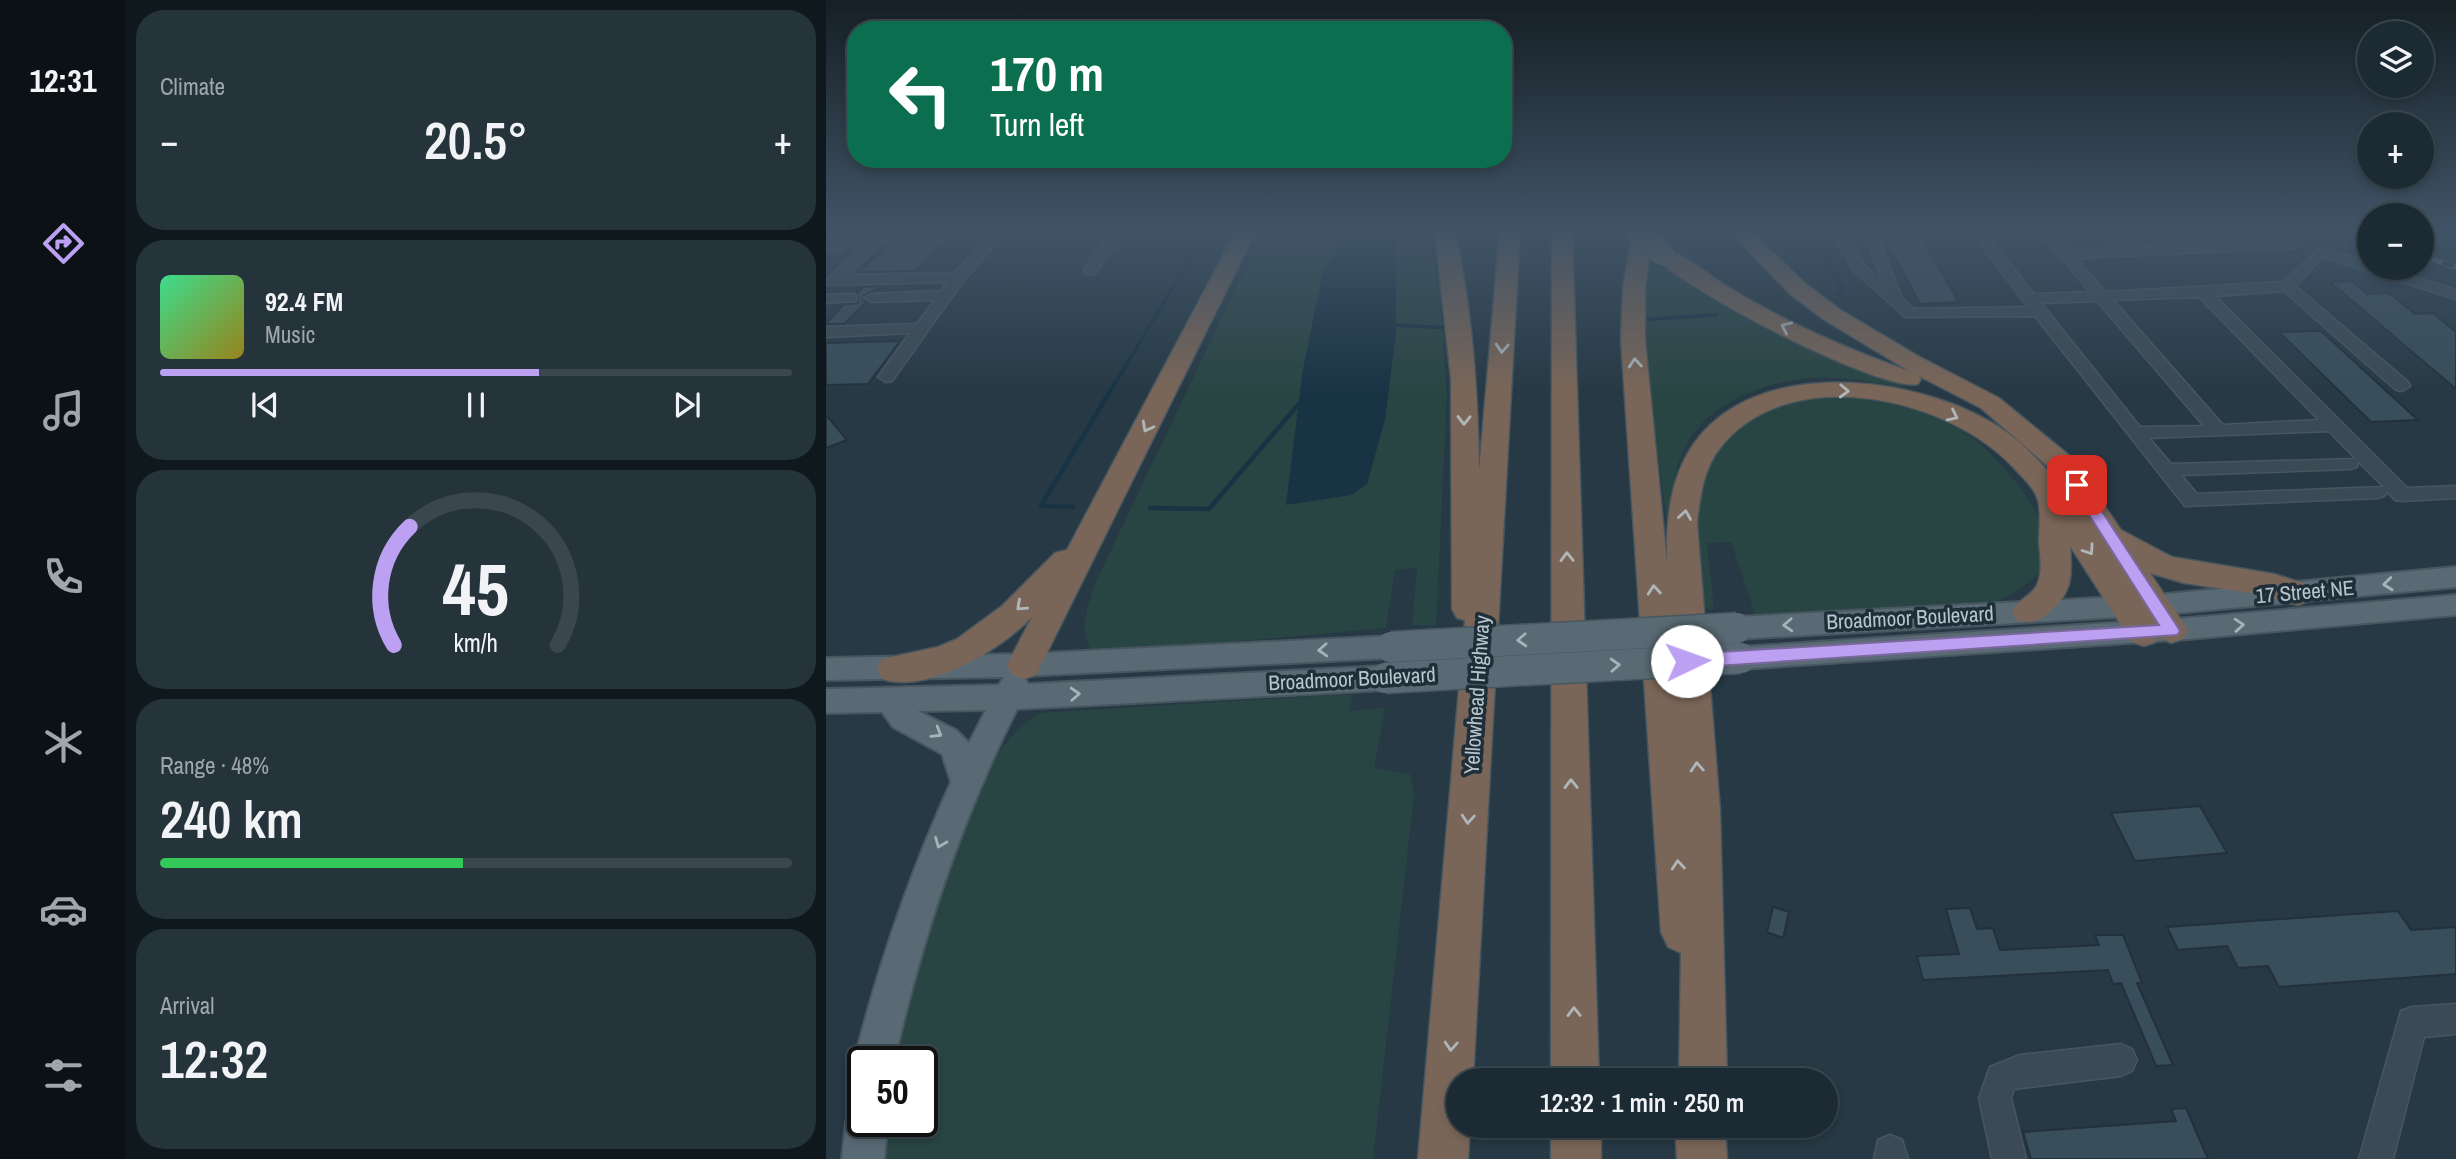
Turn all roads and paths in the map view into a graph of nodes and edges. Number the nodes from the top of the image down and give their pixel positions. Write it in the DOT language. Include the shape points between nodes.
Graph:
graph roads {
  1 [pos="954,285"];
  2 [pos="1220,285"];
  3 [pos="1455,285"];
  4 [pos="1506,285"];
  5 [pos="1563,285"];
  6 [pos="1635,285"];
  7 [pos="1711,285"];
  8 [pos="1794,285"];
  9 [pos="1879,285"];
  10 [pos="1891,285"];
  11 [pos="2019,285"];
  12 [pos="2092,285"];
  13 [pos="2424,285"];
  14 [pos="2287,286"];
  15 [pos="2427,286"];
  16 [pos="2203,292"];
  17 [pos="947,295"];
  18 [pos="2456,295"];
  19 [pos="2101,296"];
  20 [pos="851,298"];
  21 [pos="871,298"];
  22 [pos="826,299"];
  23 [pos="1898,302"];
  24 [pos="2035,305"];
  25 [pos="2456,308"];
  26 [pos="924,328"];
  27 [pos="826,332"];
  28 [pos="886,377"];
  29 [pos="2402,386"];
  30 [pos="2332,425"];
  31 [pos="2218,431"];
  32 [pos="2135,433"];
  33 [pos="2027,434"];
  34 [pos="2350,463"];
  35 [pos="2167,470"];
  36 [pos="2377,492"];
  37 [pos="2456,492"];
  38 [pos="2051,494"];
  39 [pos="2106,531"];
  40 [pos="1087,540"];
  41 [pos="2456,577"];
  42 [pos="2298,593"];
  43 [pos="2456,605"];
  44 [pos="2028,611"];
  45 [pos="2149,619"];
  46 [pos="1741,658"];
  47 [pos="1024,665"];
  48 [pos="826,669"];
  49 [pos="892,685"];
  50 [pos="1007,697"];
  51 [pos="1476,699"];
  52 [pos="826,701"];
  53 [pos="966,780"];
  54 [pos="2456,1019"];
  55 [pos="878,1046"];
  56 [pos="2121,1060"];
  57 [pos="1575,1068"];
  58 [pos="1695,1068"];
  59 [pos="1703,1068"];
  60 [pos="865,1137"];
  61 [pos="1576,1138"];
  62 [pos="1702,1138"];
  63 [pos="863,1159"];
  64 [pos="1443,1159"];
  65 [pos="1576,1159"];
  66 [pos="1703,1159"];
  67 [pos="2009,1159"];
  68 [pos="2376,1159"];
  1 -- 17 [label="lane"];
  2 -- 40 [label="highway, one-way"];
  3 -- 51 [label="highway, one-way" via="1465,403 1463,557"];
  4 -- 51 [label="highway, Yellowhead Highway, one-way"];
  57 -- 5 [label="highway, one-way"];
  58 -- 6 [label="highway, one-way" via="1633,340"];
  33 -- 7 [label="highway, one-way" via="1939,388 1850,356 1770,320"];
  8 -- 33 [label="highway" via="1831,314 1909,361 1990,403"];
  9 -- 23 [label="lane"];
  10 -- 23 [label="lane"];
  11 -- 24 [label="lane"];
  12 -- 19 [label="lane"];
  13 -- 15 [label="lane"];
  14 -- 16 [label="lane"];
  14 -- 29 [label="lane"];
  15 -- 18 [label="lane"];
  15 -- 25 [label="lane"];
  16 -- 19 [label="lane"];
  16 -- 30 [label="lane"];
  17 -- 21 [label="lane"];
  17 -- 26 [label="lane"];
  19 -- 24 [label="lane"];
  19 -- 31 [label="lane"];
  20 -- 22 [label="lane"];
  23 -- 24 [label="lane" via="1910,314"];
  24 -- 32 [label="lane"];
  26 -- 27 [label="lane"];
  26 -- 28 [label="lane"];
  30 -- 31 [label="lane"];
  30 -- 37 [label="lane" via="2402,495"];
  31 -- 32 [label="lane"];
  32 -- 35 [label="lane"];
  33 -- 39 [label="highway" via="2061,463"];
  34 -- 35 [label="lane"];
  35 -- 36 [label="lane" via="2192,500"];
  38 -- 44 [label="highway" via="2056,570 2051,593"];
  38 -- 45 [label="highway, one-way"];
  59 -- 38 [label="highway, one-way" via="1701,835 1682,532 1697,463 1719,431 1740,413 1810,391 1844,390 1889,395 1953,414 2011,450"];
  39 -- 42 [label="highway" via="2139,558 2200,576 2276,584"];
  39 -- 45 [label="highway"];
  40 -- 47 [label="highway"];
  40 -- 49 [label="highway, one-way" via="1031,597 970,648"];
  41 -- 42 [label="main road, 17 Street NE, one-way"];
  42 -- 45 [label="main road, 17 Street NE"];
  45 -- 43 [label="main road, 17 Street NE, one-way" via="2341,618"];
  44 -- 45 [label="main road, Broadmoor Boulevard"];
  44 -- 47 [label="main road, Broadmoor Boulevard, one-way, bridge"];
  45 -- 46 [label="main road, Broadmoor Boulevard"];
  50 -- 46 [label="main road, Broadmoor Boulevard, one-way, bridge"];
  47 -- 49 [label="main road, Broadmoor Boulevard"];
  47 -- 50 [label="main road"];
  48 -- 49 [label="main road, Broadmoor Boulevard"];
  49 -- 50 [label="main road, Broadmoor Boulevard"];
  49 -- 52 [label="main road, Broadmoor Boulevard"];
  49 -- 53 [label="main road, one-way" via="902,718 944,736 957,751"];
  50 -- 53 [label="main road"];
  51 -- 64 [label="highway, Yellowhead Highway, one-way"];
  53 -- 55 [label="main road, one-way" via="919,896"];
  54 -- 68 [label="lane" via="2412,1023"];
  56 -- 67 [label="lane" via="2001,1077 1995,1098"];
  60 -- 63 [label="main road"];
  61 -- 65 [label="highway"];
  62 -- 66 [label="highway"];
}
